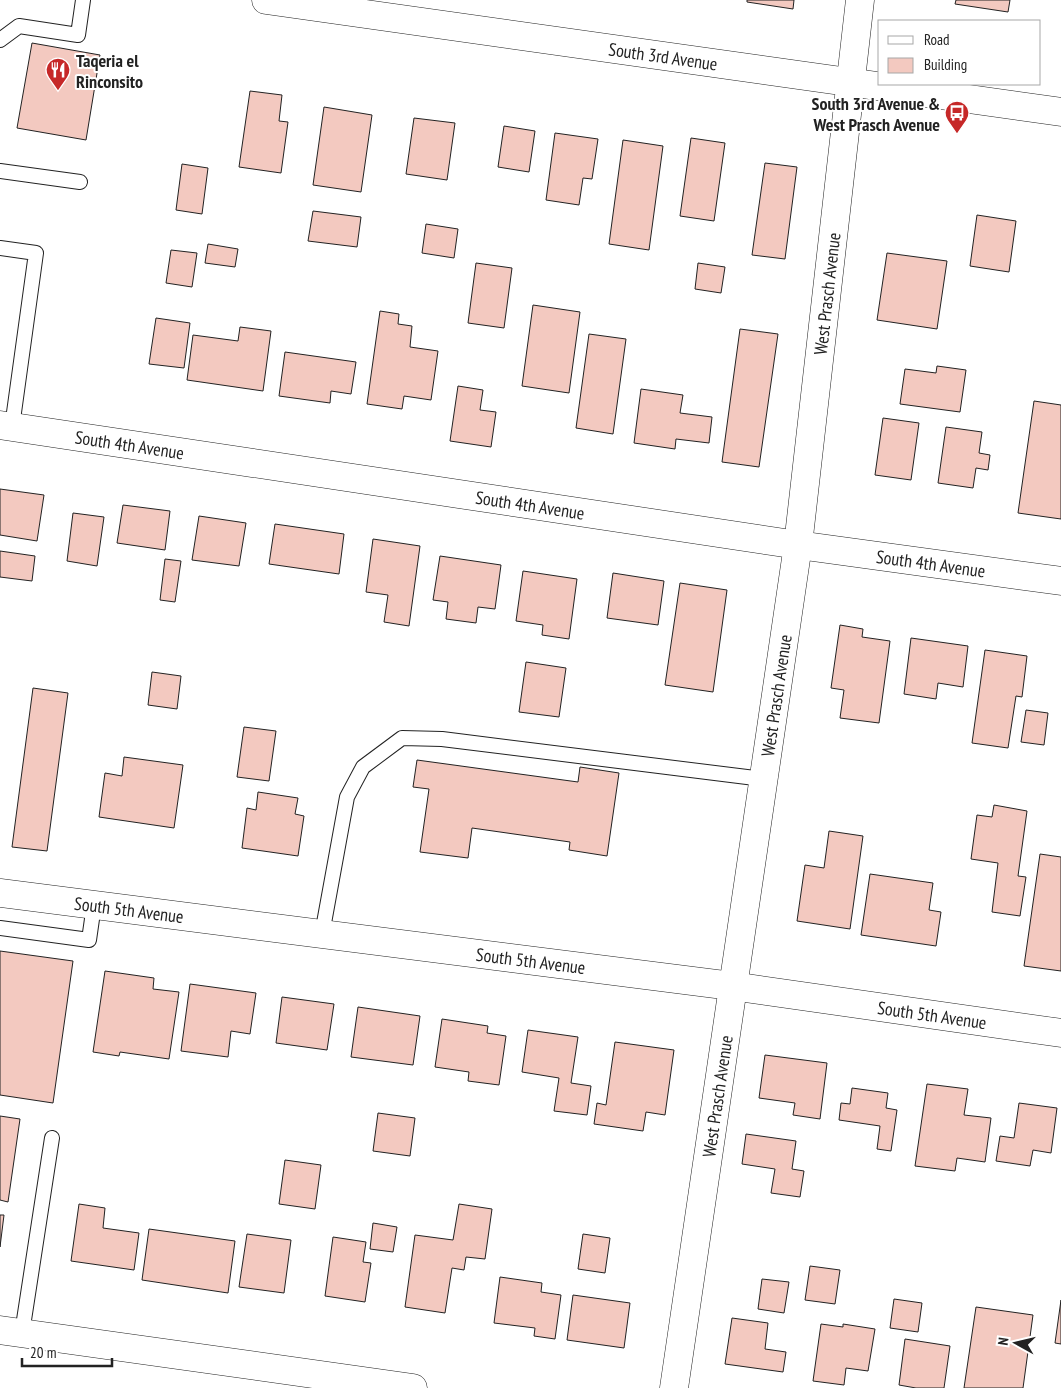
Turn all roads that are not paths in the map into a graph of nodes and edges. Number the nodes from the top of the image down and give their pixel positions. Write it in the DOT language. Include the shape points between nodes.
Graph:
graph roads {
  1 [pos="83,0"];
  2 [pos="266,0"];
  3 [pos="860,0"];
  4 [pos="0,40"];
  5 [pos="850,82"];
  6 [pos="1061,112"];
  7 [pos="0,171"];
  8 [pos="80,182"];
  9 [pos="0,248"];
  10 [pos="6,426"];
  11 [pos="798,545"];
  12 [pos="1061,581"];
  13 [pos="763,778"];
  14 [pos="0,894"];
  15 [pos="94,906"];
  16 [pos="0,928"];
  17 [pos="322,934"];
  18 [pos="732,986"];
  19 [pos="1061,1032"];
  20 [pos="52,1138"];
  21 [pos="11,1331"];
  22 [pos="413,1388"];
  23 [pos="674,1388"];
  1 -- 4 [label="lane" via="78,35 19,26"];
  2 -- 5 [label="street, South 3rd Avenue"];
  3 -- 5 [label="street, West Prasch Avenue"];
  5 -- 6 [label="street, South 3rd Avenue"];
  5 -- 11 [label="street, West Prasch Avenue"];
  7 -- 8 [label="lane"];
  9 -- 10 [label="lane" via="36,254"];
  10 -- 11 [label="street, South 4th Avenue"];
  11 -- 12 [label="street, South 4th Avenue"];
  11 -- 13 [label="street, West Prasch Avenue"];
  13 -- 17 [label="lane" via="442,739 402,738 363,767 347,797"];
  13 -- 18 [label="street, West Prasch Avenue"];
  14 -- 15 [label="street, South 5th Avenue"];
  15 -- 16 [label="lane" via="89,940"];
  15 -- 17 [label="street, South 5th Avenue"];
  17 -- 18 [label="street, South 5th Avenue"];
  18 -- 19 [label="street, South 5th Avenue"];
  18 -- 23 [label="street, West Prasch Avenue"];
  20 -- 21 [label="lane"];
  21 -- 22 [label="street"];
}
